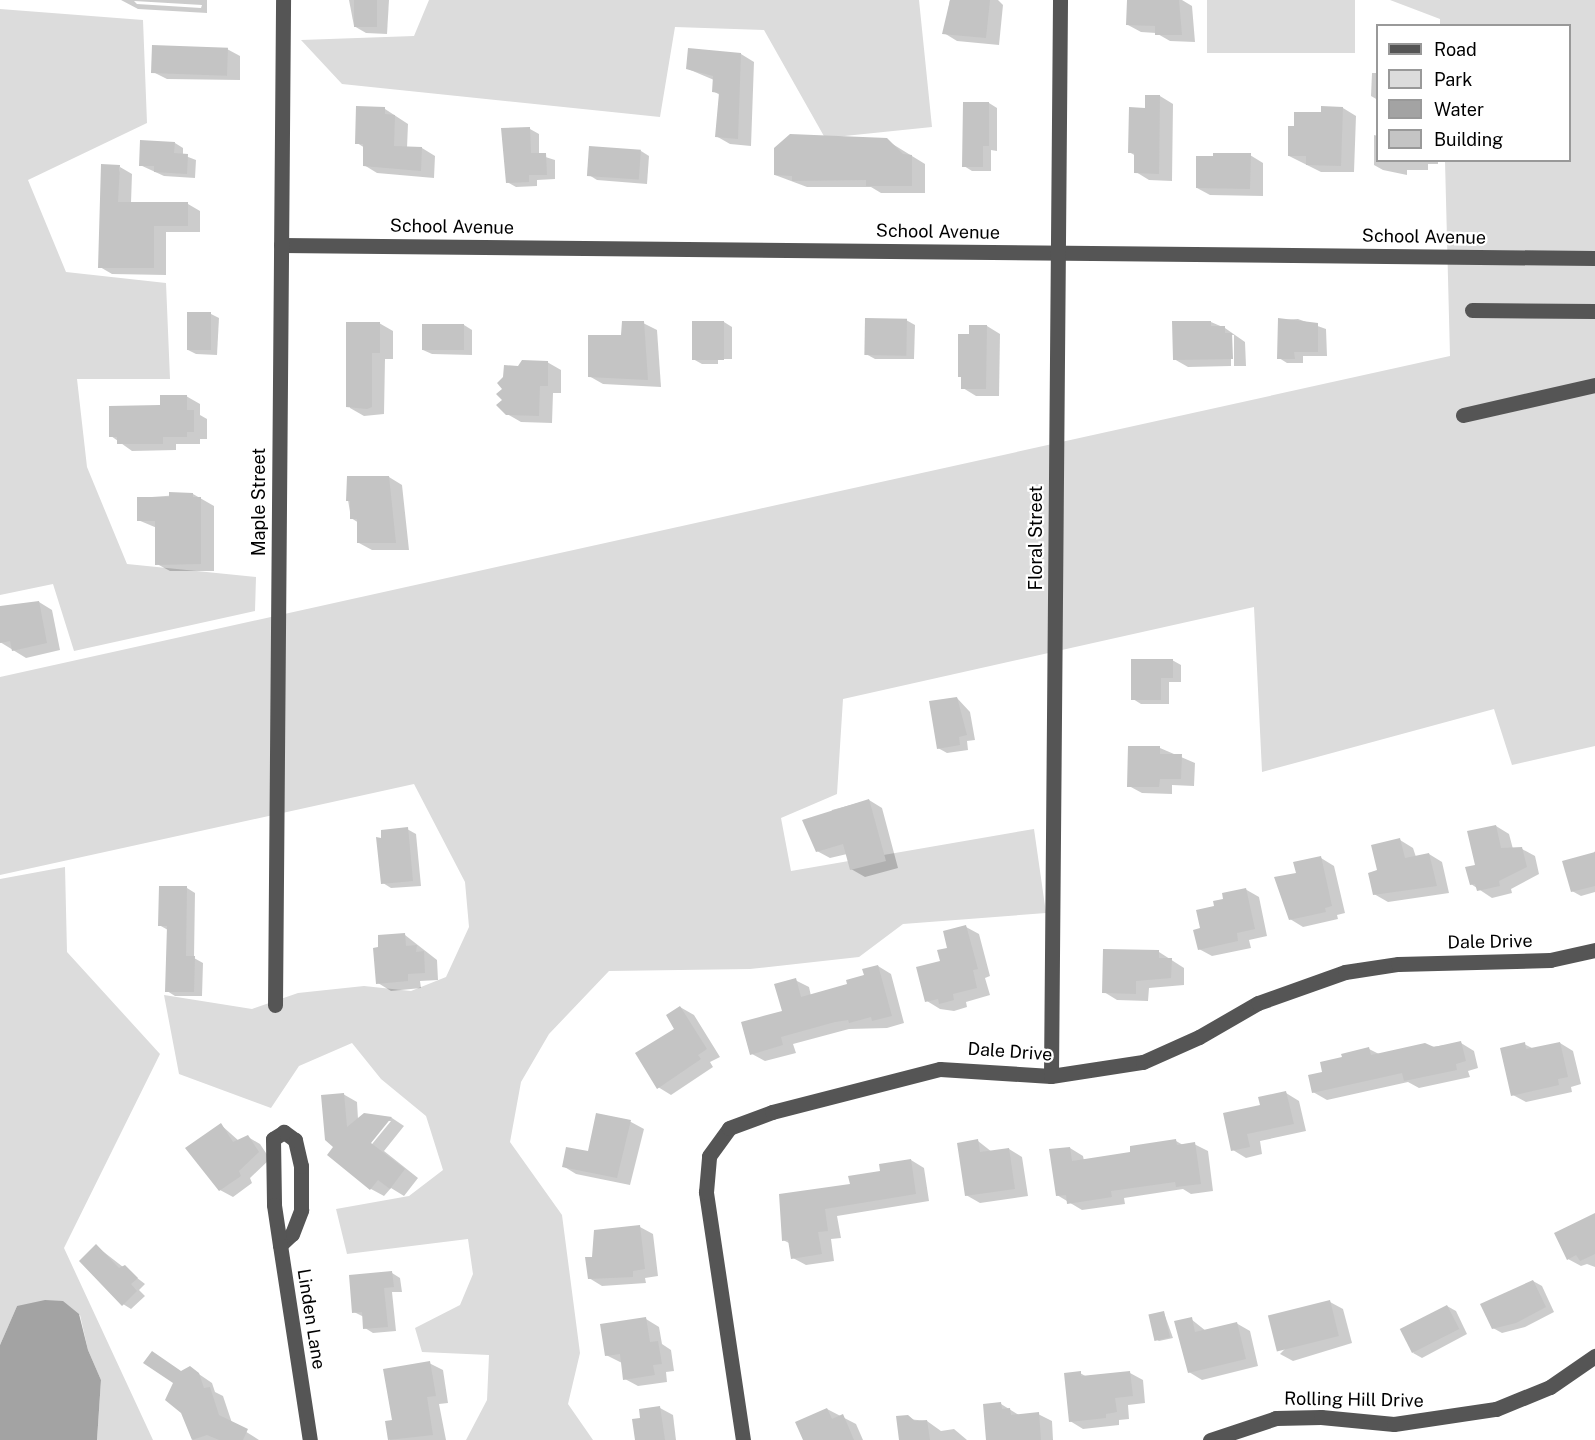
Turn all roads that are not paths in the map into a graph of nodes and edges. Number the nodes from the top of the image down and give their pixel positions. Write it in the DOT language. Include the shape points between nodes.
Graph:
graph roads {
  1 [pos="283,0"];
  2 [pos="1060,0"];
  3 [pos="280,245"];
  4 [pos="1058,253"];
  5 [pos="1595,258"];
  6 [pos="1472,310"];
  7 [pos="1595,311"];
  8 [pos="1595,385"];
  9 [pos="1463,415"];
  10 [pos="1595,950"];
  11 [pos="274,1005"];
  12 [pos="1052,1076"];
  13 [pos="280,1245"];
  14 [pos="1595,1356"];
  15 [pos="310,1440"];
  16 [pos="743,1440"];
  17 [pos="1210,1440"];
  1 -- 3 [label="street, Maple Street"];
  2 -- 4 [label="street, Floral Street"];
  3 -- 4 [label="street, School Avenue"];
  3 -- 11 [label="street, Maple Street"];
  4 -- 5 [label="street, School Avenue"];
  4 -- 12 [label="street, Floral Street"];
  6 -- 7 [label="street"];
  8 -- 9 [label="street"];
  10 -- 12 [label="street, Dale Drive" via="1550,960 1398,964 1345,972 1258,1003 1199,1037 1143,1062"];
  12 -- 16 [label="street, Dale Drive" via="940,1069 772,1112 729,1128 720,1138 706,1168 706,1192"];
  13 -- 13 [label="street, Linden Lane" via="274,1205 273,1139 284,1132 295,1140 301,1166 301,1210 292,1234"];
  13 -- 15 [label="street, Linden Lane"];
  14 -- 17 [label="street, Rolling Hill Drive" via="1550,1387 1496,1408 1394,1424 1321,1417 1276,1418"];
}
